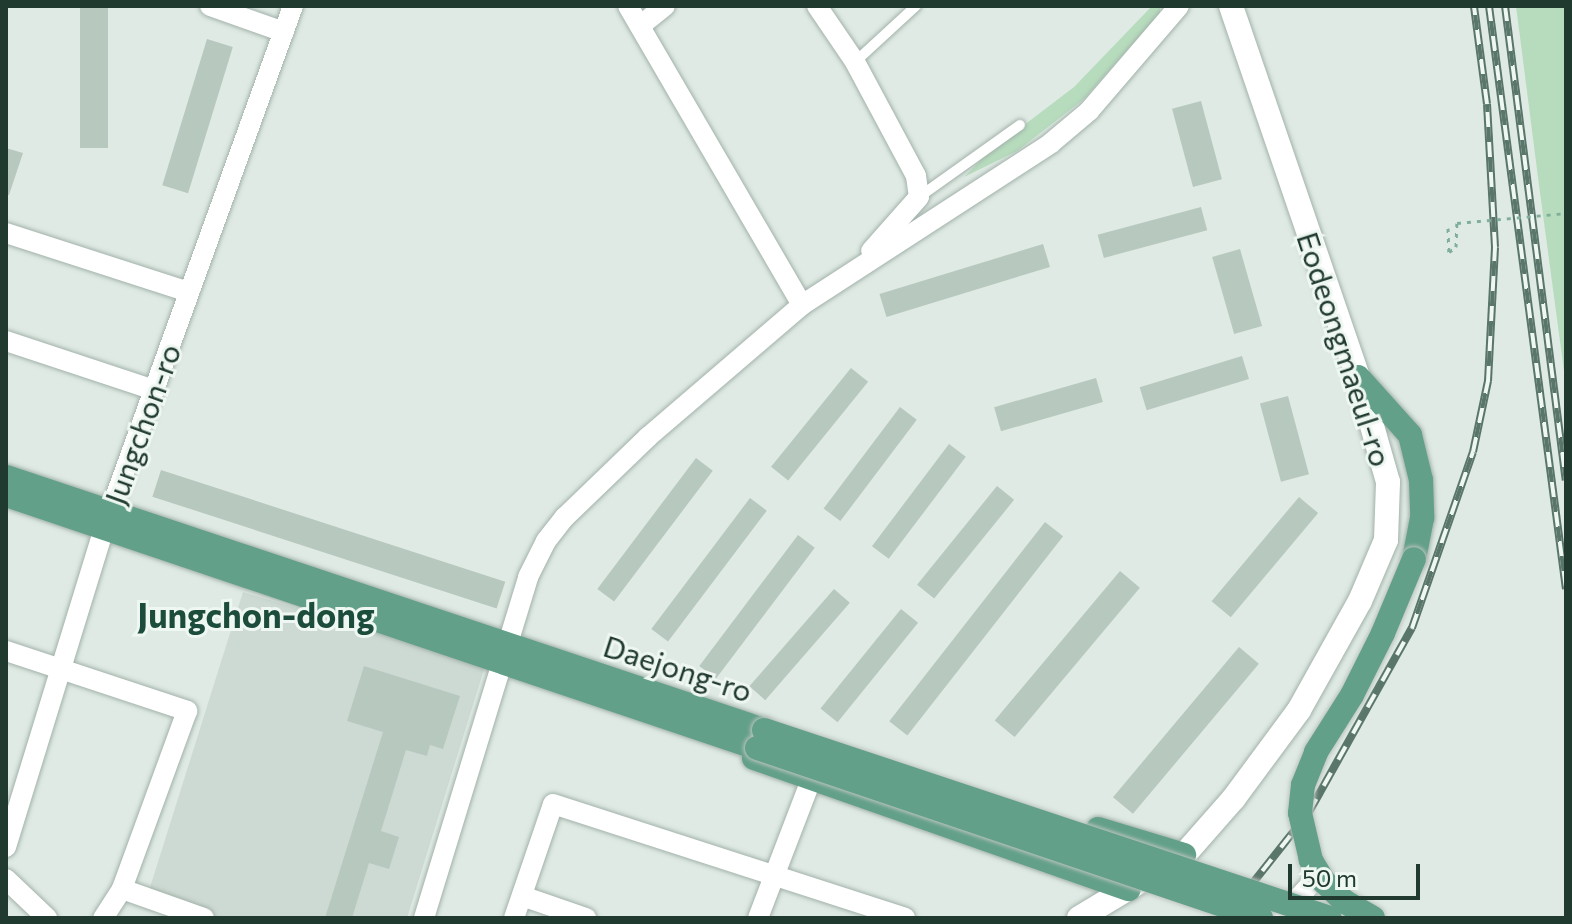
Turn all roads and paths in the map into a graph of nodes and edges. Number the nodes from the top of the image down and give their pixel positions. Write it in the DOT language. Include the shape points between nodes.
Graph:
graph roads {
  1 [pos="210,6"];
  2 [pos="293,6"];
  3 [pos="628,6"];
  4 [pos="665,6"];
  5 [pos="817,6"];
  6 [pos="916,6"];
  7 [pos="1179,6"];
  8 [pos="1231,6"];
  9 [pos="640,26"];
  10 [pos="284,32"];
  11 [pos="855,62"];
  12 [pos="1020,125"];
  13 [pos="919,197"];
  14 [pos="1566,213"];
  15 [pos="1448,228"];
  16 [pos="6,233"];
  17 [pos="861,263"];
  18 [pos="189,292"];
  19 [pos="802,305"];
  20 [pos="6,341"];
  21 [pos="1358,377"];
  22 [pos="154,390"];
  23 [pos="6,477"];
  24 [pos="6,495"];
  25 [pos="107,520"];
  26 [pos="6,651"];
  27 [pos="504,653"];
  28 [pos="61,669"];
  29 [pos="749,735"];
  30 [pos="811,780"];
  31 [pos="6,847"];
  32 [pos="1184,855"];
  33 [pos="776,874"];
  34 [pos="6,879"];
  35 [pos="1311,884"];
  36 [pos="122,889"];
  37 [pos="1129,889"];
  38 [pos="522,896"];
  39 [pos="869,912"];
  40 [pos="47,918"];
  41 [pos="103,918"];
  42 [pos="204,918"];
  43 [pos="424,918"];
  44 [pos="514,918"];
  45 [pos="586,918"];
  46 [pos="758,918"];
  47 [pos="905,918"];
  48 [pos="1079,918"];
  49 [pos="1261,918"];
  50 [pos="1279,918"];
  51 [pos="1330,918"];
  52 [pos="1373,918"];
  1 -- 10 [label="street"];
  2 -- 10 [label="street, Jungchon-ro"];
  3 -- 9 [label="street"];
  4 -- 9 [label="street"];
  5 -- 11 [label="street"];
  6 -- 11 [label="lane"];
  7 -- 17 [label="street" via="1089,111 1051,143"];
  8 -- 21 [label="main road, Eodeongmaeul-ro"];
  9 -- 19 [label="street"];
  10 -- 18 [label="street, Jungchon-ro"];
  11 -- 13 [label="street" via="916,176"];
  12 -- 13 [label="lane"];
  13 -- 17 [label="street"];
  14 -- 15 [label="path, bridge" via="1457,223 1456,247 1449,252"];
  16 -- 18 [label="street"];
  17 -- 19 [label="street"];
  18 -- 22 [label="street, Jungchon-ro"];
  19 -- 27 [label="street" via="648,437 565,517 528,577"];
  20 -- 22 [label="street"];
  21 -- 32 [label="main road, Eodeongmaeul-ro" via="1388,482 1386,540 1360,601 1299,710"];
  21 -- 52 [label="main road, bridge" via="1410,435 1421,480 1422,518 1414,559 1383,633 1316,752 1303,785 1300,813 1311,860 1324,882"];
  22 -- 25 [label="street, Jungchon-ro"];
  23 -- 25 [label="main road, Daejong-ro"];
  24 -- 25 [label="main road, Daejong-ro"];
  25 -- 27 [label="main road, Daejong-ro"];
  25 -- 28 [label="street, Jungchon-ro"];
  26 -- 28 [label="street"];
  27 -- 29 [label="main road, Daejong-ro"];
  27 -- 43 [label="street"];
  28 -- 31 [label="street, Jungchon-ro"];
  28 -- 36 [label="street" via="187,711"];
  29 -- 30 [label="main road" via="741,752"];
  29 -- 32 [label="main road"];
  29 -- 49 [label="main road, Daejong-ro, bridge"];
  29 -- 51 [label="main road, Daejong-ro, bridge"];
  30 -- 33 [label="street"];
  30 -- 37 [label="main road"];
  32 -- 37 [label="main road, Eodeongmaeul-ro"];
  33 -- 38 [label="street" via="553,804"];
  33 -- 39 [label="street"];
  33 -- 46 [label="street"];
  34 -- 40 [label="street"];
  35 -- 50 [label="street"];
  36 -- 41 [label="street"];
  36 -- 42 [label="street"];
  37 -- 48 [label="main road, Eodeongmaeul-ro"];
  38 -- 44 [label="street"];
  38 -- 45 [label="street"];
  39 -- 47 [label="street"];
}
